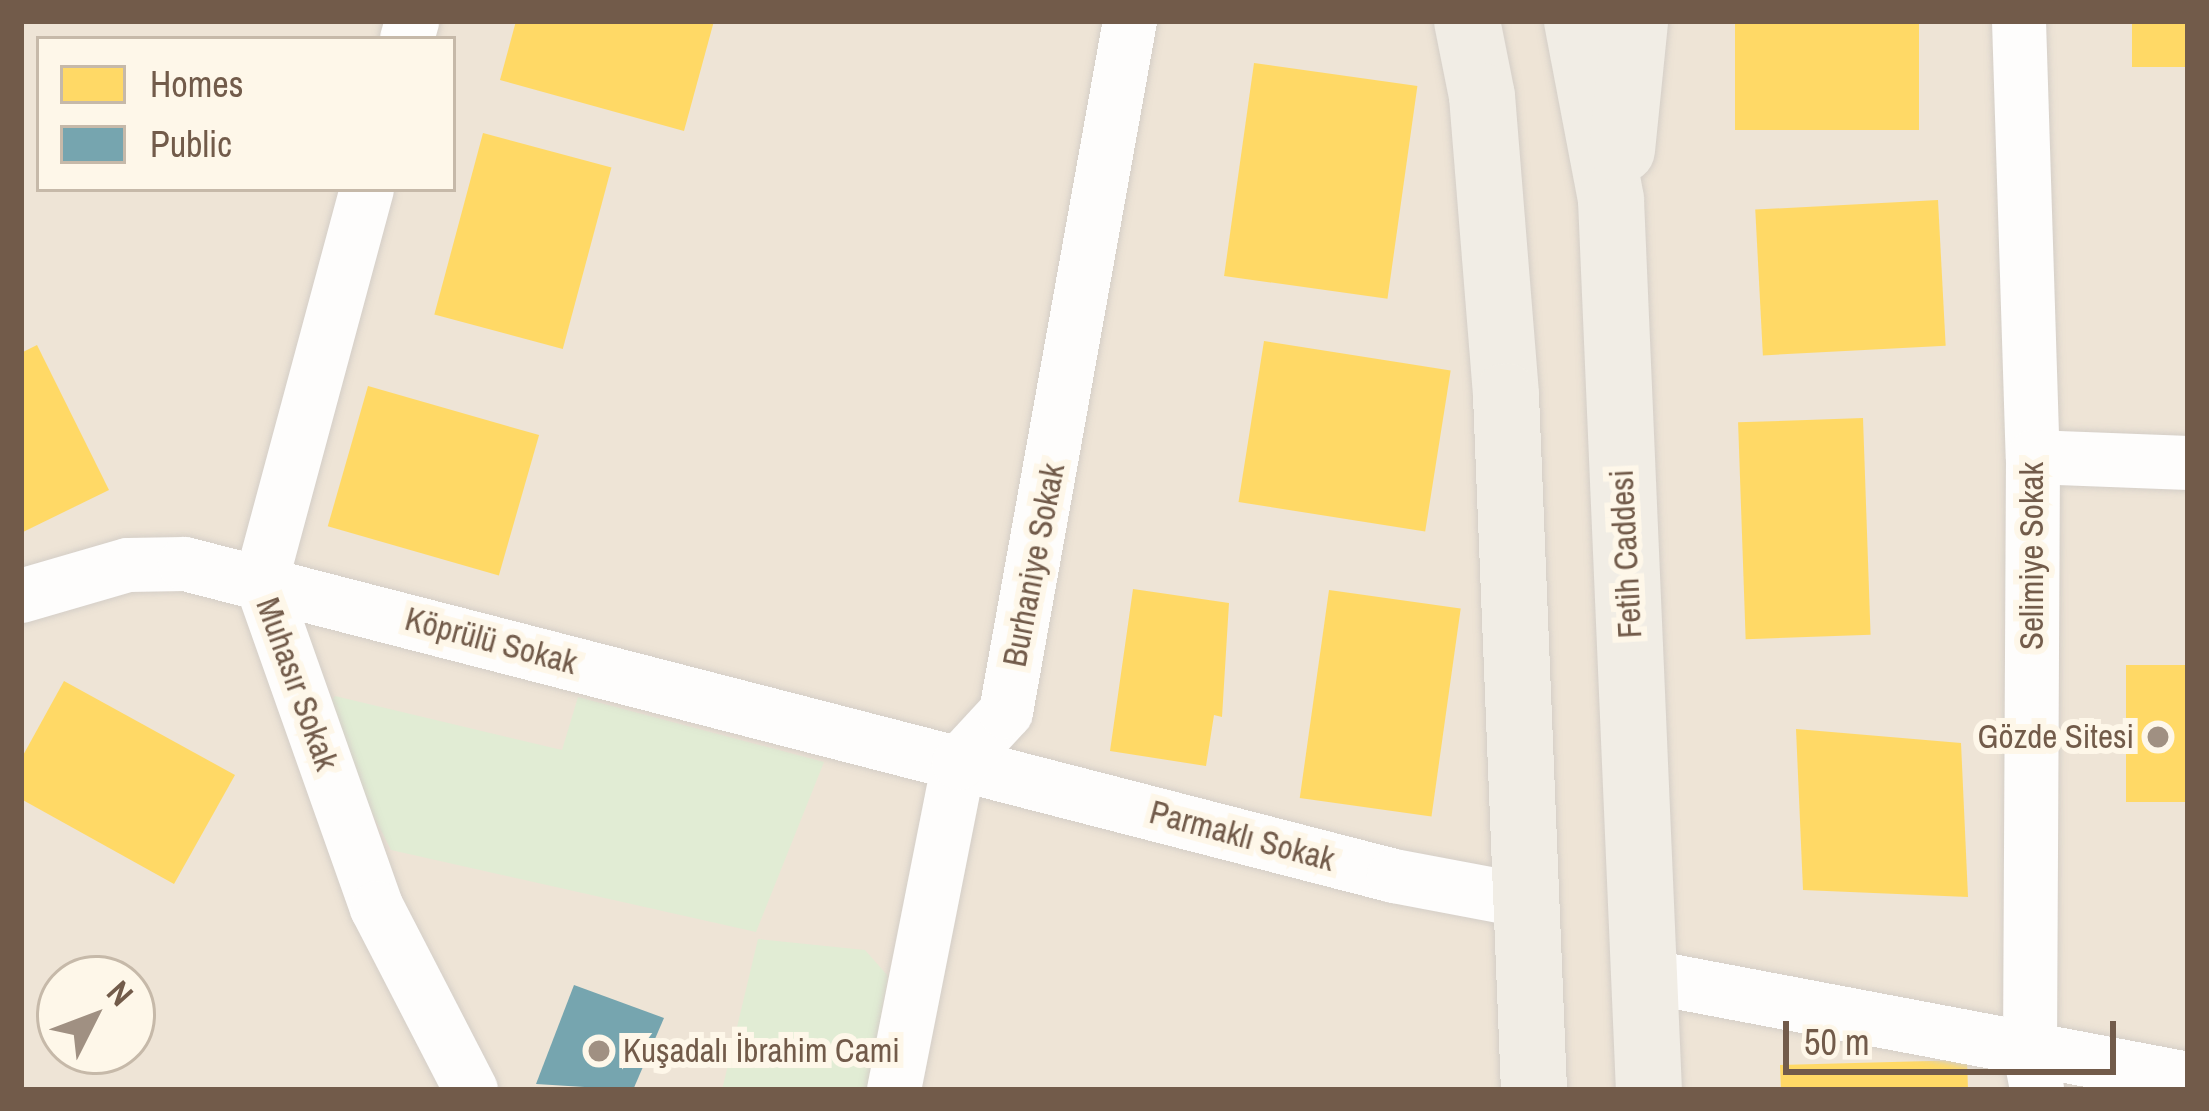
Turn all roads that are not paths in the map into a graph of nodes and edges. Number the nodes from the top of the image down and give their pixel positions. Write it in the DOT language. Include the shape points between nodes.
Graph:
graph roads {
  1 [pos="1130,21"];
  2 [pos="1438,21"];
  3 [pos="1467,21"];
  4 [pos="1577,21"];
  5 [pos="1635,21"];
  6 [pos="2019,21"];
  7 [pos="1482,96"];
  8 [pos="366,192"];
  9 [pos="1611,200"];
  10 [pos="2033,457"];
  11 [pos="2188,464"];
  12 [pos="261,581"];
  13 [pos="21,596"];
  14 [pos="959,763"];
  15 [pos="1526,901"];
  16 [pos="1645,976"];
  17 [pos="2033,1071"];
  18 [pos="2188,1079"];
  19 [pos="471,1090"];
  20 [pos="894,1090"];
  21 [pos="1534,1090"];
  22 [pos="1649,1090"];
  1 -- 14 [label="street, Burhaniye Sokak" via="1006,712"];
  2 -- 7 [label="main road"];
  3 -- 7 [label="main road"];
  4 -- 9 [label="main road, Fetih Caddesi"];
  5 -- 9 [label="main road"];
  6 -- 10 [label="street, Selimiye Sokak"];
  7 -- 15 [label="main road" via="1506,396"];
  8 -- 12 [label="street, Muhasır Sokak"];
  9 -- 16 [label="main road, Fetih Caddesi"];
  10 -- 11 [label="street"];
  10 -- 17 [label="street, Selimiye Sokak"];
  12 -- 13 [label="street, Köprülü Sokak" via="185,564 128,565"];
  12 -- 14 [label="street, Köprülü Sokak"];
  12 -- 19 [label="street, Muhasır Sokak" via="377,908"];
  14 -- 15 [label="street, Parmaklı Sokak" via="1394,876"];
  14 -- 20 [label="street"];
  15 -- 21 [label="main road"];
  16 -- 17 [label="street"];
  16 -- 22 [label="main road, Fetih Caddesi"];
  17 -- 18 [label="street"];
}
